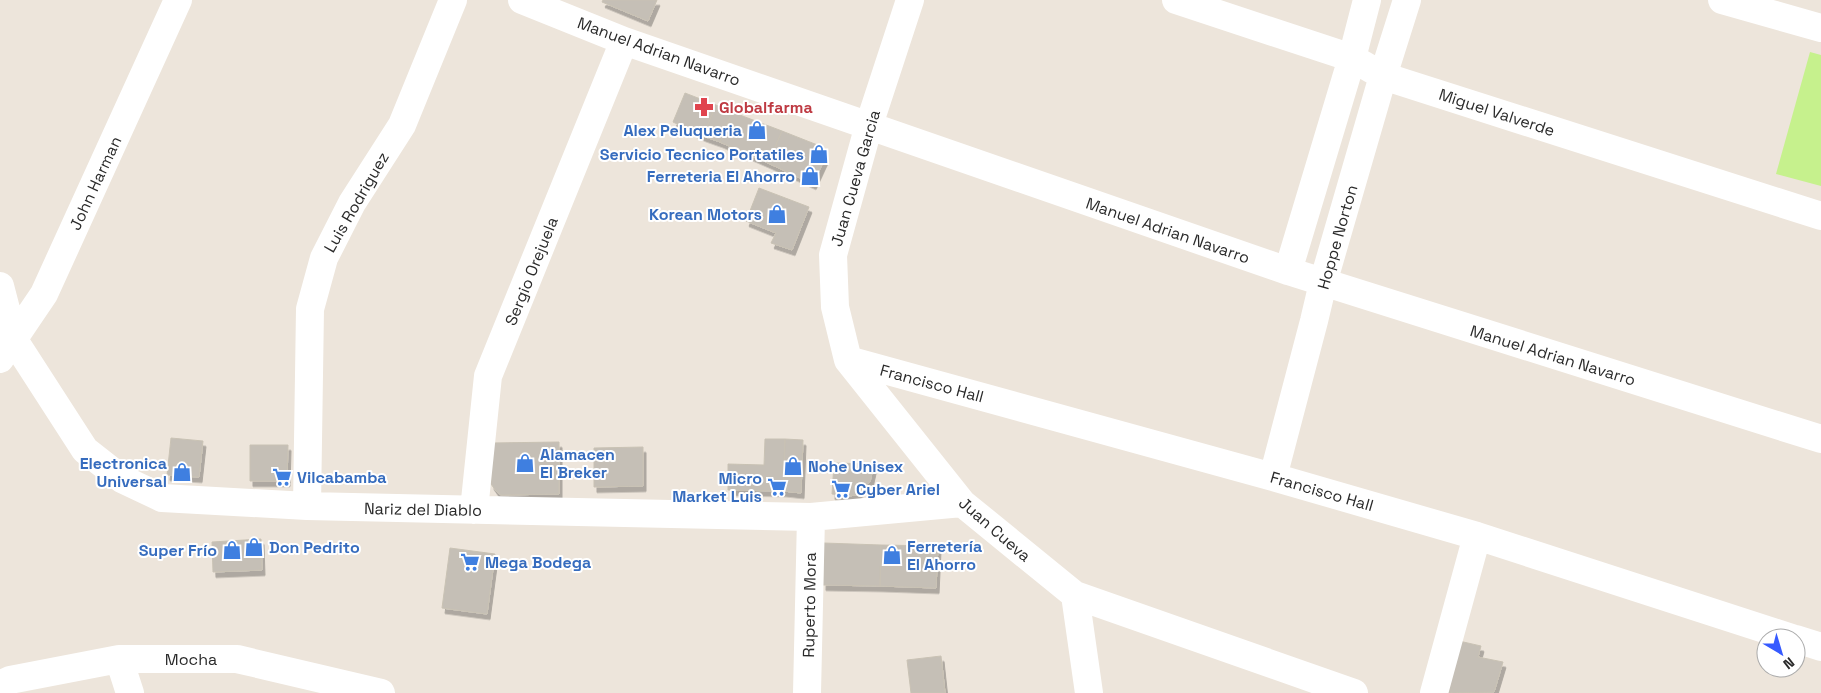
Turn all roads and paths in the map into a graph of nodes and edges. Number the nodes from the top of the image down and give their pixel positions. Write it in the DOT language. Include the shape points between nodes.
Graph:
graph roads {
  1 [pos="178,0"];
  2 [pos="453,0"];
  3 [pos="525,0"];
  4 [pos="910,0"];
  5 [pos="1176,0"];
  6 [pos="1367,0"];
  7 [pos="1407,0"];
  8 [pos="1722,0"];
  9 [pos="1821,28"];
  10 [pos="624,41"];
  11 [pos="1352,58"];
  12 [pos="1383,76"];
  13 [pos="869,125"];
  14 [pos="1821,216"];
  15 [pos="1288,272"];
  16 [pos="1323,283"];
  17 [pos="0,286"];
  18 [pos="7,349"];
  19 [pos="848,360"];
  20 [pos="1821,439"];
  21 [pos="1273,477"];
  22 [pos="962,503"];
  23 [pos="307,506"];
  24 [pos="474,510"];
  25 [pos="811,517"];
  26 [pos="1477,536"];
  27 [pos="1075,595"];
  28 [pos="1761,628"];
  29 [pos="1806,642"];
  30 [pos="1821,647"];
  31 [pos="119,659"];
  32 [pos="3,678"];
  33 [pos="130,693"];
  34 [pos="381,693"];
  35 [pos="808,693"];
  36 [pos="1088,693"];
  37 [pos="1354,693"];
  38 [pos="1434,693"];
  1 -- 18 [label="street, John Harman" via="44,294"];
  2 -- 23 [label="street, Luis Rodriguez" via="402,125 352,202 324,258 310,309"];
  3 -- 10 [label="street, Manuel Adrian Navarro"];
  4 -- 13 [label="street, Juan Cueva Garcia"];
  5 -- 11 [label="street, Miguel Valverde"];
  6 -- 11 [label="street"];
  7 -- 12 [label="street, Hoppe Norton"];
  8 -- 9 [label="street"];
  10 -- 13 [label="street, Manuel Adrian Navarro"];
  10 -- 24 [label="street, Sergio Orejuela" via="488,376"];
  11 -- 12 [label="street, Miguel Valverde"];
  11 -- 15 [label="street"];
  12 -- 14 [label="street, Miguel Valverde"];
  12 -- 16 [label="street, Hoppe Norton"];
  13 -- 15 [label="street, Manuel Adrian Navarro"];
  13 -- 19 [label="street, Juan Cueva Garcia" via="833,255 835,306"];
  15 -- 16 [label="street, Manuel Adrian Navarro"];
  16 -- 20 [label="street, Manuel Adrian Navarro"];
  16 -- 21 [label="street, Hoppe Norton"];
  17 -- 18 [label="street, Nariz del Diablo"];
  18 -- 23 [label="street, Nariz del Diablo" via="85,450 122,479 162,498"];
  19 -- 21 [label="street, Francisco Hall"];
  19 -- 22 [label="street, Juan Cueva"];
  21 -- 26 [label="street, Francisco Hall"];
  22 -- 25 [label="street, Nariz del Diablo"];
  22 -- 27 [label="street, Juan Cueva"];
  23 -- 24 [label="street, Nariz del Diablo"];
  24 -- 25 [label="street, Nariz del Diablo"];
  25 -- 35 [label="street, Ruperto Mora"];
  26 -- 28 [label="street, Francisco Hall"];
  26 -- 38 [label="street"];
  27 -- 36 [label="street"];
  27 -- 37 [label="street, Juan Cueva"];
  29 -- 30 [label="street"];
  31 -- 32 [label="street, Mocha"];
  31 -- 33 [label="street"];
  31 -- 34 [label="street, Mocha" via="237,659"];
}
